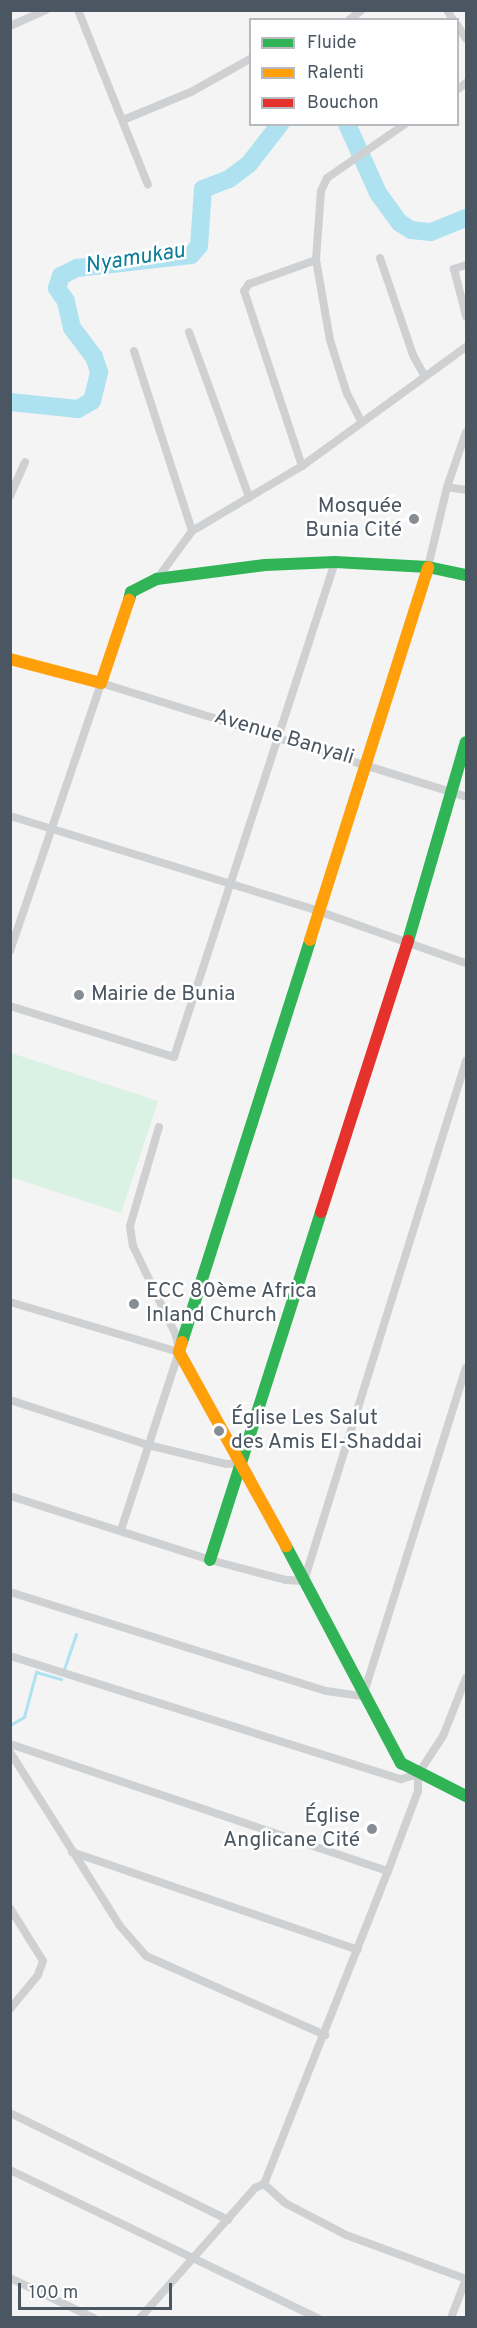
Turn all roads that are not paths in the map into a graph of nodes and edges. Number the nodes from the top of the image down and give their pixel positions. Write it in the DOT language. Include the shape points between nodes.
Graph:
graph roads {
  1 [pos="78,10"];
  2 [pos="44,11"];
  3 [pos="10,26"];
  4 [pos="249,60"];
  5 [pos="123,120"];
  6 [pos="402,126"];
  7 [pos="148,185"];
  8 [pos="380,258"];
  9 [pos="316,260"];
  10 [pos="466,265"];
  11 [pos="466,316"];
  12 [pos="189,332"];
  13 [pos="466,347"];
  14 [pos="134,351"];
  15 [pos="424,375"];
  16 [pos="361,421"];
  17 [pos="466,432"];
  18 [pos="25,462"];
  19 [pos="302,466"];
  20 [pos="447,487"];
  21 [pos="466,490"];
  22 [pos="10,496"];
  23 [pos="249,497"];
  24 [pos="192,531"];
  25 [pos="335,562"];
  26 [pos="428,567"];
  27 [pos="466,575"];
  28 [pos="156,579"];
  29 [pos="10,659"];
  30 [pos="101,683"];
  31 [pos="277,737"];
  32 [pos="466,742"];
  33 [pos="364,762"];
  34 [pos="450,792"];
  35 [pos="466,797"];
  36 [pos="10,816"];
  37 [pos="52,829"];
  38 [pos="229,883"];
  39 [pos="318,911"];
  40 [pos="407,943"];
  41 [pos="10,951"];
  42 [pos="466,963"];
  43 [pos="10,1006"];
  44 [pos="466,1061"];
  45 [pos="159,1127"];
  46 [pos="10,1302"];
  47 [pos="179,1352"];
  48 [pos="466,1368"];
  49 [pos="10,1400"];
  50 [pos="148,1444"];
  51 [pos="242,1463"];
  52 [pos="10,1496"];
  53 [pos="121,1530"];
  54 [pos="210,1560"];
  55 [pos="304,1581"];
  56 [pos="10,1592"];
  57 [pos="10,1656"];
  58 [pos="466,1678"];
  59 [pos="363,1696"];
  60 [pos="10,1744"];
  61 [pos="10,1752"];
  62 [pos="418,1774"];
  63 [pos="466,1796"];
  64 [pos="71,1851"];
  65 [pos="388,1871"];
  66 [pos="10,1908"];
  67 [pos="358,1950"];
  68 [pos="10,2009"];
  69 [pos="325,2035"];
  70 [pos="10,2113"];
  71 [pos="10,2170"];
  72 [pos="264,2184"];
  73 [pos="228,2220"];
  74 [pos="194,2261"];
  75 [pos="10,2278"];
  76 [pos="466,2279"];
  77 [pos="94,2318"];
  78 [pos="140,2318"];
  79 [pos="318,2318"];
  80 [pos="451,2318"];
  1 -- 5 [label="street"];
  2 -- 3 [label="street"];
  4 -- 5 [label="street" via="191,92"];
  5 -- 7 [label="street"];
  6 -- 9 [label="street" via="327,178 321,191"];
  8 -- 15 [label="street" via="413,355"];
  9 -- 16 [label="street" via="330,340 347,394"];
  9 -- 19 [label="street" via="249,284 244,291"];
  10 -- 11 [label="street" via="454,269"];
  12 -- 23 [label="street"];
  13 -- 15 [label="street"];
  14 -- 24 [label="street"];
  15 -- 16 [label="street"];
  16 -- 19 [label="street"];
  17 -- 20 [label="street"];
  18 -- 22 [label="street"];
  19 -- 23 [label="street"];
  20 -- 21 [label="street"];
  20 -- 26 [label="street"];
  23 -- 24 [label="street"];
  24 -- 28 [label="street"];
  25 -- 26 [label="street"];
  25 -- 28 [label="street" via="265,565"];
  25 -- 31 [label="street"];
  26 -- 27 [label="street"];
  26 -- 33 [label="street"];
  28 -- 30 [label="street" via="143,582 131,592"];
  29 -- 30 [label="street"];
  30 -- 31 [label="street, Avenue Banyali"];
  30 -- 37 [label="street"];
  31 -- 33 [label="street, Avenue Banyali"];
  31 -- 38 [label="street"];
  32 -- 34 [label="street"];
  33 -- 34 [label="street, Avenue Banyali"];
  33 -- 39 [label="street"];
  34 -- 35 [label="street, Avenue Banyali"];
  34 -- 40 [label="street"];
  36 -- 37 [label="street"];
  37 -- 38 [label="street"];
  37 -- 41 [label="street"];
  38 -- 39 [label="street"];
  38 -- 43 [label="street" via="174,1057"];
  39 -- 40 [label="street"];
  39 -- 47 [label="street"];
  40 -- 42 [label="street"];
  40 -- 51 [label="street"];
  44 -- 55 [label="street"];
  45 -- 47 [label="street" via="130,1226 133,1246 176,1335"];
  46 -- 47 [label="street" via="165,1351"];
  47 -- 50 [label="street"];
  47 -- 51 [label="street"];
  48 -- 59 [label="street"];
  49 -- 50 [label="street"];
  50 -- 51 [label="street" via="226,1464"];
  50 -- 53 [label="street"];
  51 -- 54 [label="street"];
  51 -- 55 [label="street"];
  52 -- 53 [label="street"];
  53 -- 54 [label="street"];
  54 -- 55 [label="street"];
  55 -- 59 [label="street" via="332,1628"];
  56 -- 59 [label="street" via="326,1691"];
  57 -- 62 [label="street" via="401,1779"];
  58 -- 62 [label="street" via="443,1736"];
  59 -- 62 [label="street" via="401,1762"];
  60 -- 65 [label="street"];
  61 -- 64 [label="street"];
  62 -- 63 [label="street"];
  62 -- 65 [label="street" via="418,1791"];
  64 -- 67 [label="street"];
  64 -- 69 [label="street" via="120,1926 146,1956"];
  65 -- 67 [label="street"];
  66 -- 68 [label="street" via="43,1960 38,1976"];
  67 -- 69 [label="street"];
  69 -- 72 [label="street"];
  70 -- 73 [label="street"];
  71 -- 74 [label="street"];
  72 -- 73 [label="street" via="255,2188"];
  72 -- 76 [label="street" via="285,2203 346,2235"];
  73 -- 74 [label="street"];
  74 -- 78 [label="street"];
  74 -- 79 [label="street"];
  75 -- 77 [label="street"];
  76 -- 80 [label="street"];
}
